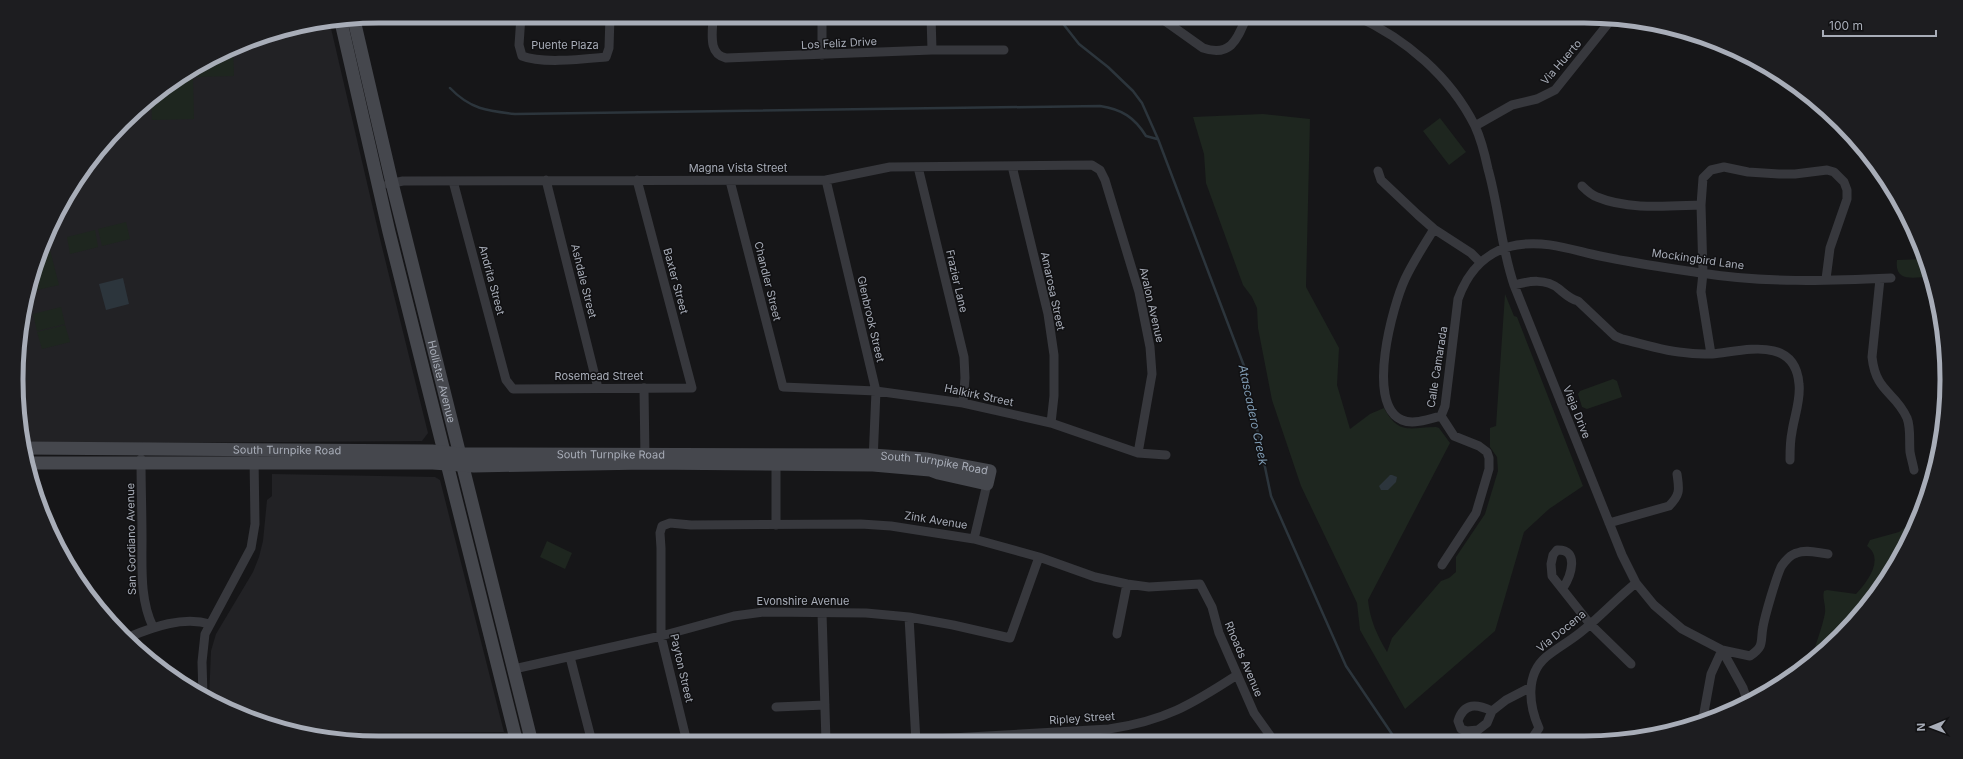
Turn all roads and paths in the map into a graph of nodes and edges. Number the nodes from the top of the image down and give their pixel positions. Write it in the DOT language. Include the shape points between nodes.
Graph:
graph roads {
  1 [pos="520,23"];
  2 [pos="610,23"];
  3 [pos="713,23"];
  4 [pos="822,23"];
  5 [pos="931,23"];
  6 [pos="1168,23"];
  7 [pos="1244,23"];
  8 [pos="1371,23"];
  9 [pos="355,24"];
  10 [pos="1608,24"];
  11 [pos="342,25"];
  12 [pos="932,50"];
  13 [pos="1004,50"];
  14 [pos="715,52"];
  15 [pos="822,56"];
  16 [pos="708,59"];
  17 [pos="1475,126"];
  18 [pos="1012,166"];
  19 [pos="918,167"];
  20 [pos="1097,168"];
  21 [pos="1378,171"];
  22 [pos="546,180"];
  23 [pos="637,180"];
  24 [pos="826,180"];
  25 [pos="453,181"];
  26 [pos="730,181"];
  27 [pos="392,183"];
  28 [pos="378,186"];
  29 [pos="1582,186"];
  30 [pos="1701,205"];
  31 [pos="1434,229"];
  32 [pos="1503,249"];
  33 [pos="1480,262"];
  34 [pos="1703,273"];
  35 [pos="1891,278"];
  36 [pos="1826,279"];
  37 [pos="1880,279"];
  38 [pos="1514,285"];
  39 [pos="1711,354"];
  40 [pos="508,384"];
  41 [pos="783,387"];
  42 [pos="598,388"];
  43 [pos="644,388"];
  44 [pos="692,388"];
  45 [pos="876,391"];
  46 [pos="963,403"];
  47 [pos="1441,416"];
  48 [pos="1051,423"];
  49 [pos="30,448"];
  50 [pos="141,448"];
  51 [pos="254,449"];
  52 [pos="1138,453"];
  53 [pos="1166,456"];
  54 [pos="446,458"];
  55 [pos="461,459"];
  56 [pos="645,459"];
  57 [pos="776,459"];
  58 [pos="873,460"];
  59 [pos="1790,460"];
  60 [pos="141,462"];
  61 [pos="33,463"];
  62 [pos="254,463"];
  63 [pos="1914,470"];
  64 [pos="1676,474"];
  65 [pos="987,484"];
  66 [pos="1609,523"];
  67 [pos="776,525"];
  68 [pos="662,526"];
  69 [pos="974,539"];
  70 [pos="1828,554"];
  71 [pos="1039,557"];
  72 [pos="1442,565"];
  73 [pos="1636,583"];
  74 [pos="1127,584"];
  75 [pos="1200,584"];
  76 [pos="1563,588"];
  77 [pos="822,613"];
  78 [pos="909,617"];
  79 [pos="210,624"];
  80 [pos="1590,624"];
  81 [pos="153,627"];
  82 [pos="1117,634"];
  83 [pos="131,636"];
  84 [pos="661,636"];
  85 [pos="1722,650"];
  86 [pos="570,657"];
  87 [pos="1631,664"];
  88 [pos="514,669"];
  89 [pos="1237,675"];
  90 [pos="1531,687"];
  91 [pos="203,689"];
  92 [pos="1746,696"];
  93 [pos="825,706"];
  94 [pos="776,707"];
  95 [pos="1492,711"];
  96 [pos="1704,715"];
  97 [pos="515,736"];
  98 [pos="530,736"];
  99 [pos="590,736"];
  100 [pos="686,736"];
  101 [pos="826,736"];
  102 [pos="915,736"];
  103 [pos="996,736"];
  104 [pos="1270,736"];
  105 [pos="1534,736"];
  1 -- 2 [label="street, Puente Plaza" via="521,58 609,60"];
  3 -- 14 [label="street" via="712,45"];
  4 -- 15 [label="street"];
  5 -- 12 [label="street"];
  6 -- 7 [label="street" via="1211,51 1225,49 1236,41"];
  8 -- 17 [label="street, Vieja Drive" via="1401,40 1426,62 1450,87"];
  9 -- 27 [label="main road, Hollister Avenue"];
  10 -- 17 [label="street, Via Huerto" via="1555,90 1537,99 1512,106"];
  11 -- 28 [label="main road, Hollister Avenue"];
  12 -- 13 [label="street, Los Feliz Drive"];
  12 -- 15 [label="street, Los Feliz Drive"];
  14 -- 15 [label="street, Los Feliz Drive" via="719,57 726,58"];
  14 -- 16 [label="street"];
  17 -- 32 [label="street, Vieja Drive" via="1489,170"];
  18 -- 19 [label="street, Magna Vista Street"];
  18 -- 20 [label="street, Magna Vista Street" via="1092,165"];
  18 -- 48 [label="street, Amarosa Street" via="1048,314 1054,355"];
  19 -- 24 [label="street, Magna Vista Street" via="890,167"];
  19 -- 46 [label="street, Frazier Lane" via="964,357"];
  20 -- 52 [label="street, Avalon Avenue" via="1105,180 1139,292 1150,347 1152,374"];
  21 -- 31 [label="street" via="1380,180"];
  22 -- 23 [label="street, Magna Vista Street"];
  22 -- 25 [label="street, Magna Vista Street"];
  22 -- 42 [label="street, Ashdale Street"];
  23 -- 26 [label="street, Magna Vista Street"];
  23 -- 44 [label="street, Baxter Street"];
  24 -- 26 [label="street, Magna Vista Street"];
  24 -- 45 [label="street, Glenbrook Street"];
  25 -- 27 [label="street, Magna Vista Street"];
  25 -- 40 [label="street, Andrita Street"];
  26 -- 41 [label="street, Chandler Street"];
  27 -- 28 [label="street, Magna Vista Street"];
  27 -- 55 [label="main road, Hollister Avenue"];
  28 -- 54 [label="main road, Hollister Avenue"];
  29 -- 30 [label="street" via="1596,197 1629,204"];
  30 -- 34 [label="street"];
  30 -- 36 [label="street" via="1703,178 1715,168 1779,174 1827,170 1834,172 1844,182 1847,198 1830,248"];
  31 -- 33 [label="street" via="1471,253"];
  31 -- 47 [label="street" via="1405,280 1396,303 1383,371 1392,410 1402,420 1412,421"];
  32 -- 33 [label="street, Mockingbird Lane"];
  32 -- 34 [label="street, Mockingbird Lane" via="1533,243 1553,245 1599,256"];
  32 -- 38 [label="street, Vieja Drive"];
  33 -- 47 [label="street, Calle Camarada" via="1463,286 1458,299 1445,406"];
  34 -- 36 [label="street, Mockingbird Lane" via="1763,280"];
  34 -- 39 [label="street" via="1701,298"];
  35 -- 37 [label="street, Mockingbird Lane"];
  36 -- 37 [label="street, Mockingbird Lane"];
  37 -- 63 [label="street" via="1873,369 1877,380 1907,418"];
  38 -- 39 [label="street" via="1535,281 1551,283 1571,299 1578,301 1615,336 1622,339 1686,353"];
  38 -- 66 [label="street, Vieja Drive"];
  39 -- 59 [label="street" via="1758,348 1771,349 1783,354 1791,362 1799,385 1791,434"];
  40 -- 42 [label="street, Rosemead Street" via="513,389"];
  41 -- 45 [label="street, Halkirk Street"];
  42 -- 43 [label="street, Rosemead Street"];
  43 -- 44 [label="street, Rosemead Street"];
  43 -- 56 [label="street"];
  45 -- 46 [label="street, Halkirk Street"];
  45 -- 58 [label="street, Glenbrook Street"];
  46 -- 48 [label="street, Halkirk Street"];
  47 -- 72 [label="street, Calle Camarada" via="1454,436 1479,446 1489,458 1489,469 1476,513"];
  48 -- 52 [label="street, Halkirk Street"];
  49 -- 50 [label="main road, South Turnpike Road"];
  50 -- 51 [label="main road, South Turnpike Road"];
  50 -- 60 [label="street, San Gordiano Avenue"];
  51 -- 54 [label="main road, South Turnpike Road"];
  51 -- 62 [label="street"];
  52 -- 53 [label="street, Halkirk Street"];
  54 -- 55 [label="main road, South Turnpike Road"];
  54 -- 62 [label="main road, South Turnpike Road"];
  54 -- 97 [label="main road, Hollister Avenue"];
  55 -- 56 [label="main road, South Turnpike Road"];
  55 -- 88 [label="main road, Hollister Avenue"];
  56 -- 57 [label="main road, South Turnpike Road"];
  57 -- 58 [label="main road, South Turnpike Road"];
  57 -- 67 [label="street"];
  58 -- 65 [label="main road, South Turnpike Road" via="952,463 990,471"];
  60 -- 61 [label="main road, South Turnpike Road"];
  60 -- 62 [label="main road, South Turnpike Road"];
  60 -- 81 [label="street, San Gordiano Avenue" via="142,583 145,605"];
  62 -- 79 [label="street" via="255,524 252,548"];
  64 -- 66 [label="street" via="1679,492 1669,506"];
  65 -- 69 [label="street"];
  66 -- 73 [label="street, Vieja Drive"];
  67 -- 68 [label="street, Zink Avenue" via="670,523"];
  67 -- 69 [label="street, Zink Avenue" via="891,526"];
  68 -- 84 [label="street, Payton Street"];
  69 -- 71 [label="street, Zink Avenue"];
  70 -- 85 [label="street, Vieja Drive" via="1808,551 1796,553 1784,563 1763,626 1762,643 1757,651 1750,656"];
  71 -- 74 [label="street, Zink Avenue" via="1095,577"];
  71 -- 78 [label="street, Evonshire Avenue" via="1012,641 953,624"];
  73 -- 80 [label="street, Via Docena"];
  73 -- 85 [label="street, Vieja Drive" via="1654,605 1682,629"];
  74 -- 75 [label="street, Zink Avenue" via="1149,587"];
  74 -- 82 [label="street"];
  75 -- 89 [label="street, Rhoads Avenue" via="1212,607 1219,633"];
  76 -- 80 [label="street"];
  77 -- 78 [label="street, Evonshire Avenue"];
  77 -- 84 [label="street, Evonshire Avenue" via="764,612 734,616"];
  77 -- 93 [label="street"];
  78 -- 102 [label="street"];
  79 -- 81 [label="street" via="200,621"];
  79 -- 91 [label="street" via="203,645"];
  80 -- 87 [label="street"];
  80 -- 90 [label="street, Via Docena" via="1546,658 1535,673"];
  81 -- 83 [label="street"];
  84 -- 86 [label="street, Evonshire Avenue"];
  84 -- 100 [label="street, Payton Street"];
  85 -- 92 [label="street"];
  85 -- 96 [label="street" via="1711,674"];
  86 -- 88 [label="street, Evonshire Avenue"];
  86 -- 99 [label="street"];
  88 -- 98 [label="main road, Hollister Avenue"];
  89 -- 103 [label="street, Ripley Street" via="1196,702 1154,720 1109,729"];
  89 -- 104 [label="street, Rhoads Avenue" via="1254,713"];
  90 -- 95 [label="street" via="1506,700"];
  90 -- 105 [label="street, Via Docena" via="1531,703 1539,728"];
  93 -- 94 [label="street"];
  93 -- 101 [label="street"];
}
